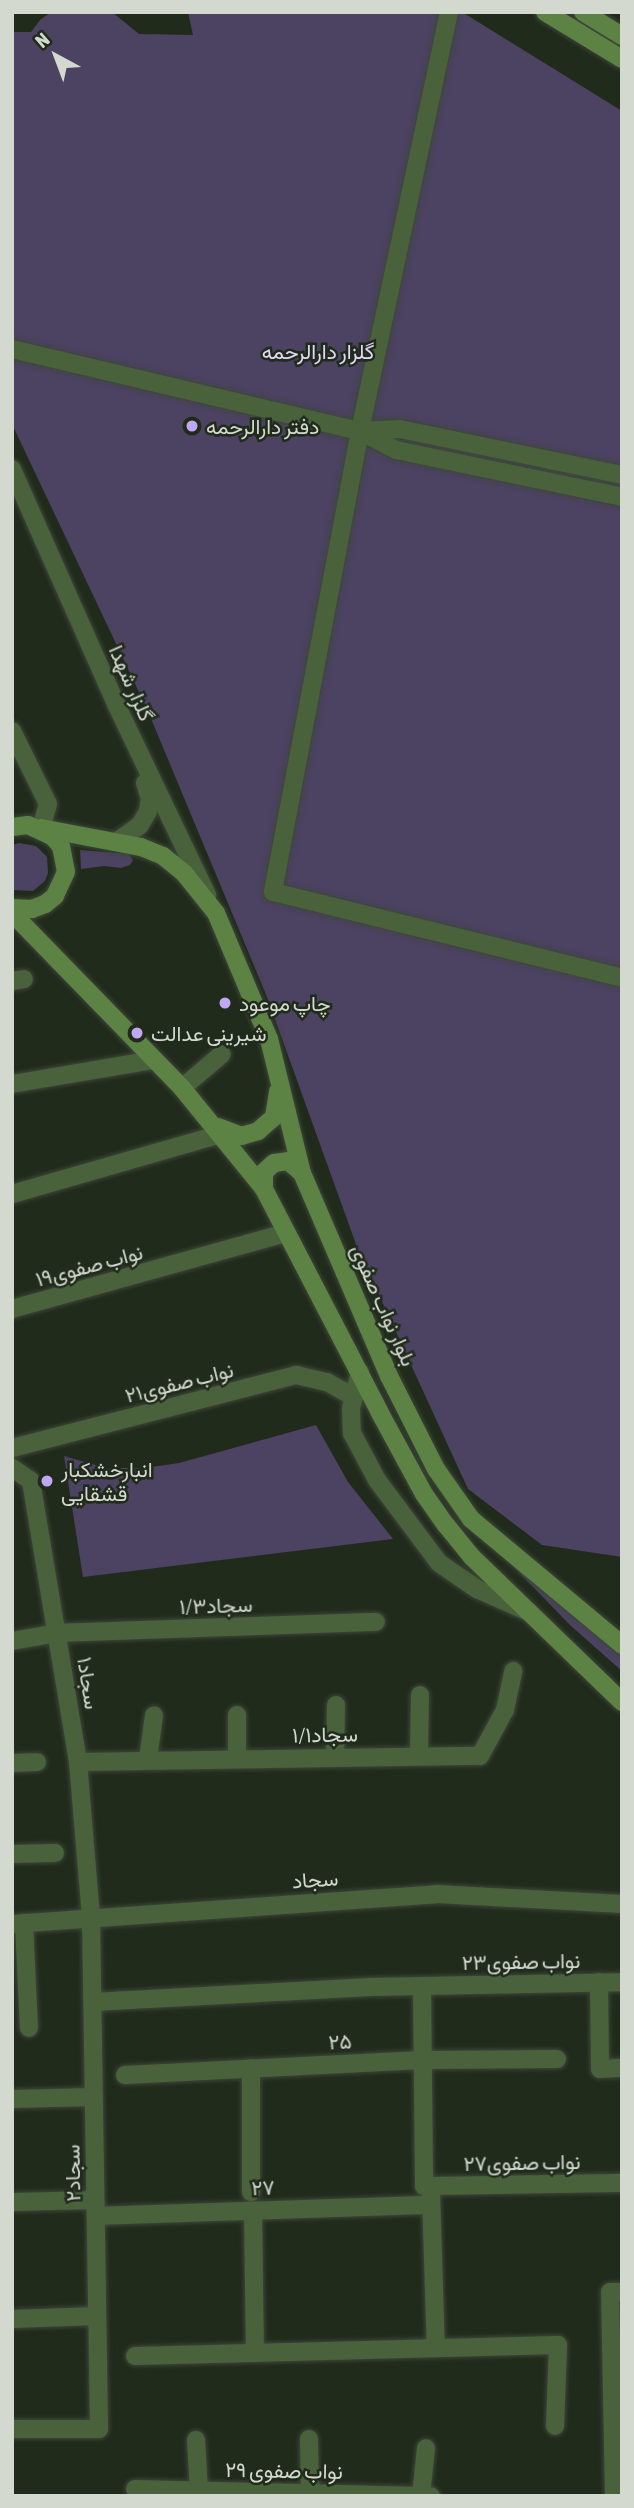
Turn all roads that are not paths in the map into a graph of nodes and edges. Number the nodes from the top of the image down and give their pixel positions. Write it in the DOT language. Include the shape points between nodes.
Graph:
graph roads {
  1 [pos="449,12"];
  2 [pos="545,12"];
  3 [pos="583,12"];
  4 [pos="622,36"];
  5 [pos="622,59"];
  6 [pos="12,349"];
  7 [pos="360,432"];
  8 [pos="12,469"];
  9 [pos="622,474"];
  10 [pos="622,497"];
  11 [pos="117,704"];
  12 [pos="12,731"];
  13 [pos="13,826"];
  14 [pos="41,828"];
  15 [pos="116,842"];
  16 [pos="12,910"];
  17 [pos="216,913"];
  18 [pos="622,978"];
  19 [pos="269,1039"];
  20 [pos="222,1054"];
  21 [pos="154,1060"];
  22 [pos="18,1083"];
  23 [pos="182,1088"];
  24 [pos="215,1128"];
  25 [pos="302,1173"];
  26 [pos="264,1189"];
  27 [pos="12,1194"];
  28 [pos="286,1233"];
  29 [pos="12,1309"];
  30 [pos="360,1371"];
  31 [pos="354,1396"];
  32 [pos="12,1448"];
  33 [pos="12,1468"];
  34 [pos="530,1613"];
  35 [pos="376,1622"];
  36 [pos="58,1633"];
  37 [pos="12,1641"];
  38 [pos="622,1645"];
  39 [pos="513,1671"];
  40 [pos="420,1695"];
  41 [pos="622,1702"];
  42 [pos="336,1705"];
  43 [pos="154,1715"];
  44 [pos="237,1715"];
  45 [pos="419,1756"];
  46 [pos="335,1757"];
  47 [pos="237,1758"];
  48 [pos="148,1759"];
  49 [pos="37,1762"];
  50 [pos="78,1762"];
  51 [pos="12,1763"];
  52 [pos="55,1853"];
  53 [pos="12,1854"];
  54 [pos="622,1904"];
  55 [pos="91,1917"];
  56 [pos="18,1923"];
  57 [pos="599,1982"];
  58 [pos="622,1982"];
  59 [pos="422,1986"];
  60 [pos="93,2002"];
  61 [pos="29,2028"];
  62 [pos="557,2059"];
  63 [pos="422,2060"];
  64 [pos="251,2068"];
  65 [pos="622,2068"];
  66 [pos="125,2075"];
  67 [pos="94,2097"];
  68 [pos="12,2099"];
  69 [pos="622,2183"];
  70 [pos="427,2186"];
  71 [pos="12,2202"];
  72 [pos="252,2202"];
  73 [pos="431,2205"];
  74 [pos="96,2208"];
  75 [pos="622,2292"];
  76 [pos="97,2316"];
  77 [pos="12,2319"];
  78 [pos="436,2348"];
  79 [pos="255,2353"];
  80 [pos="135,2356"];
  81 [pos="555,2426"];
  82 [pos="12,2429"];
  83 [pos="309,2439"];
  84 [pos="196,2440"];
  85 [pos="426,2448"];
  86 [pos="135,2489"];
  87 [pos="199,2491"];
  88 [pos="310,2493"];
  89 [pos="421,2496"];
  90 [pos="431,2496"];
  91 [pos="614,2496"];
  1 -- 7 [label="street"];
  2 -- 5 [label="main road"];
  3 -- 4 [label="main road"];
  6 -- 7 [label="street"];
  7 -- 9 [label="street" via="400,429"];
  7 -- 10 [label="street" via="396,450"];
  7 -- 18 [label="street" via="273,892"];
  8 -- 11 [label="street, گلزار شهدا"];
  11 -- 15 [label="street" via="150,799 140,825"];
  11 -- 17 [label="street, گلزار شهدا"];
  12 -- 14 [label="street" via="48,804"];
  13 -- 14 [label="main road, بلوار نواب صفوی"];
  14 -- 15 [label="main road, بلوار نواب صفوی"];
  14 -- 16 [label="main road" via="61,846 65,858 62,885 45,904"];
  15 -- 17 [label="main road, بلوار نواب صفوی" via="163,856 184,873"];
  16 -- 21 [label="main road"];
  17 -- 19 [label="main road, بلوار نواب صفوی"];
  19 -- 24 [label="main road" via="279,1099 274,1118 258,1131 241,1136"];
  19 -- 25 [label="main road, بلوار نواب صفوی"];
  20 -- 23 [label="street"];
  21 -- 22 [label="street"];
  21 -- 23 [label="main road"];
  23 -- 24 [label="main road"];
  24 -- 26 [label="main road"];
  24 -- 27 [label="street" via="105,1168"];
  25 -- 26 [label="main road" via="288,1161 274,1163 264,1172"];
  25 -- 38 [label="main road, بلوار نواب صفوی" via="389,1376 454,1498 471,1519"];
  26 -- 28 [label="main road"];
  28 -- 29 [label="street, ۱۹نواب صفوی"];
  28 -- 30 [label="main road"];
  30 -- 31 [label="street"];
  30 -- 34 [label="main road" via="414,1475 446,1525"];
  31 -- 32 [label="street, ۲۱نواب صفوی" via="327,1382 296,1375"];
  31 -- 34 [label="street" via="352,1433 377,1480 439,1563 477,1589"];
  33 -- 36 [label="street, ۱سجاد" via="31,1481"];
  34 -- 41 [label="main road"];
  35 -- 36 [label="street, ۱/۳سجاد"];
  36 -- 37 [label="street, ۱/۳سجاد"];
  36 -- 50 [label="street, ۱سجاد"];
  39 -- 45 [label="street, ۱/۱سجاد" via="505,1710 480,1756"];
  40 -- 45 [label="street"];
  42 -- 46 [label="street"];
  43 -- 48 [label="street"];
  44 -- 47 [label="street"];
  45 -- 46 [label="street, ۱/۱سجاد"];
  46 -- 47 [label="street, ۱/۱سجاد"];
  47 -- 48 [label="street, ۱/۱سجاد"];
  48 -- 50 [label="street, ۱/۱سجاد"];
  49 -- 51 [label="street"];
  50 -- 55 [label="street, ۱سجاد"];
  52 -- 53 [label="street"];
  54 -- 55 [label="street, سجاد" via="437,1894"];
  55 -- 56 [label="street, سجاد"];
  55 -- 60 [label="street, ۲سجاد"];
  56 -- 61 [label="street"];
  57 -- 58 [label="street, ۲۳نواب صفوی"];
  57 -- 59 [label="street, ۲۳نواب صفوی"];
  57 -- 65 [label="street" via="600,2069"];
  59 -- 60 [label="street, ۲۳نواب صفوی"];
  59 -- 63 [label="street"];
  60 -- 67 [label="street, ۲سجاد"];
  62 -- 63 [label="street, ۲۵"];
  63 -- 64 [label="street, ۲۵"];
  63 -- 70 [label="street"];
  64 -- 66 [label="street, ۲۵"];
  64 -- 72 [label="street"];
  67 -- 68 [label="street"];
  67 -- 74 [label="street, ۲سجاد"];
  69 -- 70 [label="street, ۲۷نواب صفوی"];
  70 -- 73 [label="street"];
  71 -- 74 [label="street, ۲۷"];
  72 -- 73 [label="street, ۲۷"];
  72 -- 74 [label="street, ۲۷"];
  72 -- 79 [label="street"];
  73 -- 78 [label="street"];
  74 -- 76 [label="street, ۲سجاد"];
  75 -- 91 [label="street" via="610,2292"];
  76 -- 77 [label="street"];
  76 -- 82 [label="street, ۲سجاد" via="99,2429"];
  78 -- 79 [label="street"];
  78 -- 81 [label="street" via="558,2345"];
  79 -- 80 [label="street"];
  83 -- 88 [label="street"];
  84 -- 87 [label="street"];
  85 -- 89 [label="street"];
  86 -- 87 [label="street, نواب صفوی ۲۹"];
  87 -- 88 [label="street, نواب صفوی ۲۹"];
  88 -- 89 [label="street, نواب صفوی ۲۹"];
  89 -- 90 [label="street, نواب صفوی ۲۹"];
}
